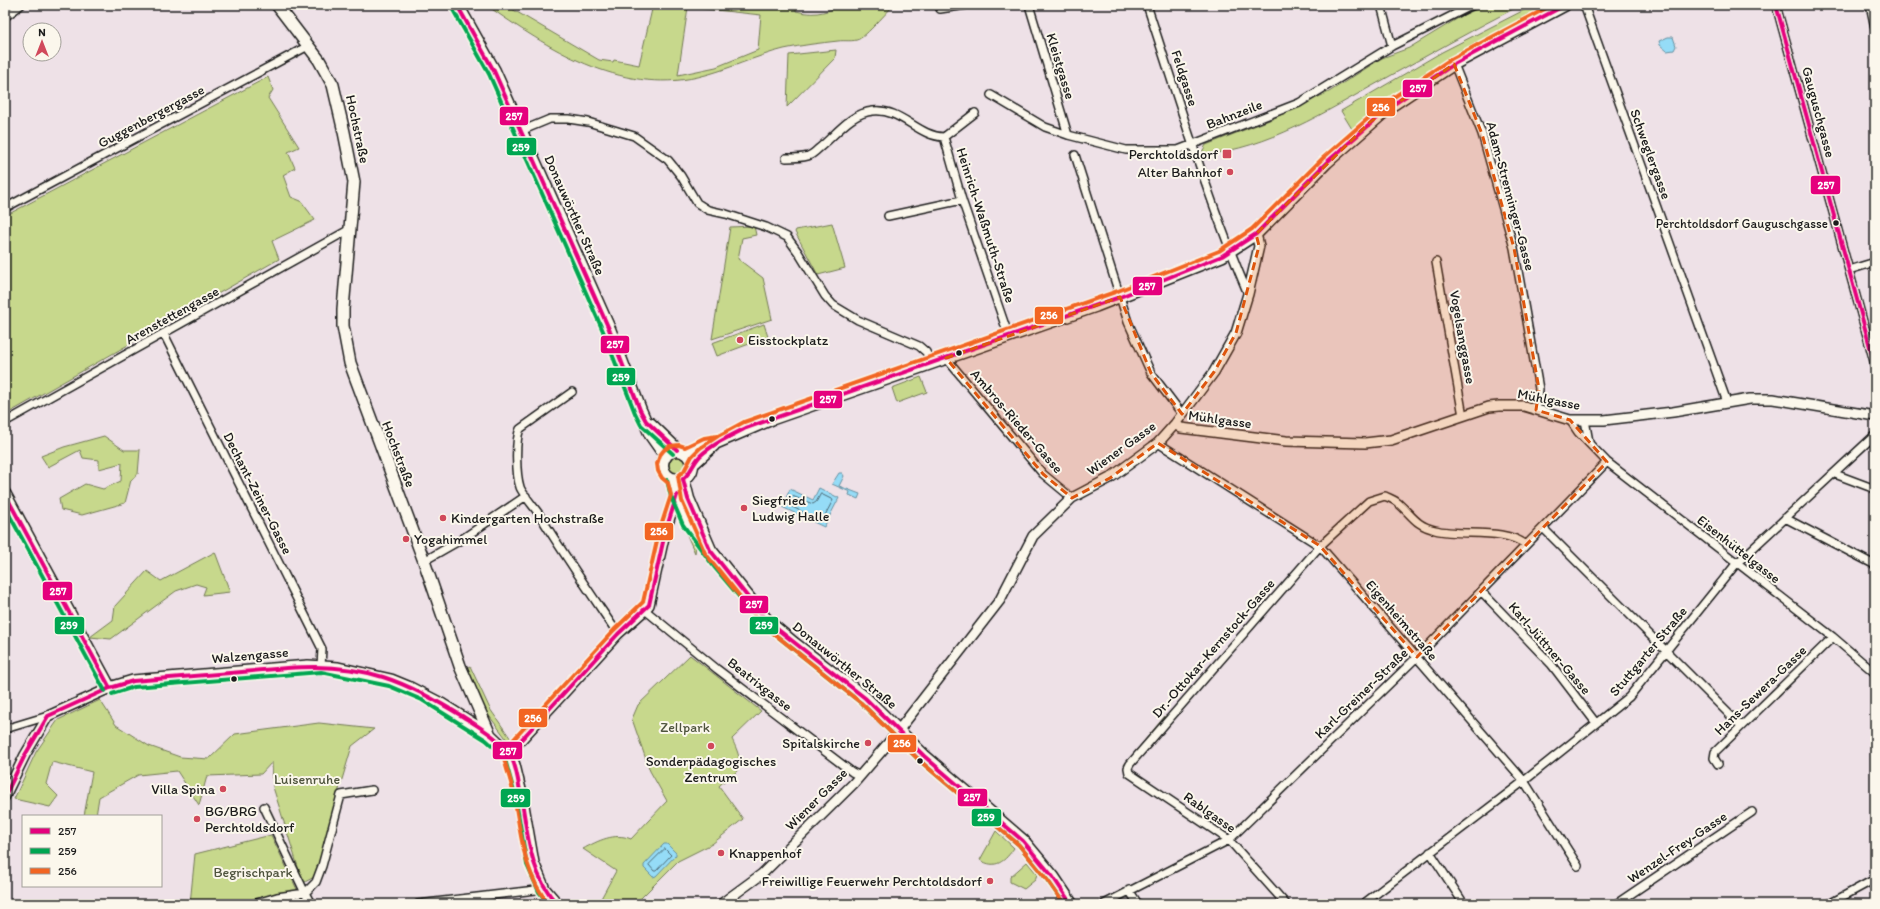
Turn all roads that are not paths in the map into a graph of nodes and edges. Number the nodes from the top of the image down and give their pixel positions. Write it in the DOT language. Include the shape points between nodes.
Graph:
graph roads {
  1 [pos="21,5"];
  2 [pos="277,5"];
  3 [pos="457,5"];
  4 [pos="967,5"];
  5 [pos="1029,5"];
  6 [pos="1147,5"];
  7 [pos="1381,5"];
  8 [pos="1473,5"];
  9 [pos="1565,5"];
  10 [pos="1584,5"];
  11 [pos="1776,5"];
  12 [pos="1870,5"];
  13 [pos="940,9"];
  14 [pos="5,17"];
  15 [pos="1875,28"];
  16 [pos="308,46"];
  17 [pos="1392,46"];
  18 [pos="1454,64"];
  19 [pos="991,95"];
  20 [pos="975,113"];
  21 [pos="521,131"];
  22 [pos="1068,135"];
  23 [pos="944,137"];
  24 [pos="1193,144"];
  25 [pos="1075,155"];
  26 [pos="786,158"];
  27 [pos="962,200"];
  28 [pos="5,208"];
  29 [pos="888,216"];
  30 [pos="350,229"];
  31 [pos="1256,234"];
  32 [pos="1230,251"];
  33 [pos="1436,262"];
  34 [pos="1875,262"];
  35 [pos="1849,270"];
  36 [pos="1248,294"];
  37 [pos="1120,297"];
  38 [pos="164,334"];
  39 [pos="1009,337"];
  40 [pos="946,358"];
  41 [pos="931,363"];
  42 [pos="1875,365"];
  43 [pos="572,392"];
  44 [pos="1727,402"];
  45 [pos="1536,410"];
  46 [pos="1182,414"];
  47 [pos="1463,416"];
  48 [pos="1875,416"];
  49 [pos="1570,420"];
  50 [pos="1585,420"];
  51 [pos="646,421"];
  52 [pos="5,422"];
  53 [pos="1175,424"];
  54 [pos="1875,435"];
  55 [pos="1158,442"];
  56 [pos="1589,442"];
  57 [pos="716,443"];
  58 [pos="681,451"];
  59 [pos="665,457"];
  60 [pos="1607,462"];
  61 [pos="692,465"];
  62 [pos="1835,474"];
  63 [pos="678,479"];
  64 [pos="1875,489"];
  65 [pos="677,495"];
  66 [pos="526,496"];
  67 [pos="6,498"];
  68 [pos="1072,498"];
  69 [pos="1785,518"];
  70 [pos="1544,529"];
  71 [pos="707,544"];
  72 [pos="1526,545"];
  73 [pos="1320,546"];
  74 [pos="424,561"];
  75 [pos="1736,564"];
  76 [pos="1875,566"];
  77 [pos="1482,592"];
  78 [pos="645,610"];
  79 [pos="618,634"];
  80 [pos="1833,637"];
  81 [pos="1667,651"];
  82 [pos="1418,657"];
  83 [pos="321,666"];
  84 [pos="1875,673"];
  85 [pos="110,688"];
  86 [pos="48,716"];
  87 [pos="1596,724"];
  88 [pos="1741,726"];
  89 [pos="5,729"];
  90 [pos="899,731"];
  91 [pos="490,736"];
  92 [pos="509,754"];
  93 [pos="1718,764"];
  94 [pos="1128,768"];
  95 [pos="860,776"];
  96 [pos="1524,781"];
  97 [pos="372,790"];
  98 [pos="5,796"];
  99 [pos="264,808"];
  100 [pos="1752,812"];
  101 [pos="1229,840"];
  102 [pos="1430,852"];
  103 [pos="1578,866"];
  104 [pos="1875,879"];
  105 [pos="544,889"];
  106 [pos="1129,890"];
  107 [pos="305,893"];
  108 [pos="735,900"];
  109 [pos="253,904"];
  110 [pos="311,904"];
  111 [pos="418,904"];
  112 [pos="557,904"];
  113 [pos="721,904"];
  114 [pos="1071,904"];
  115 [pos="1104,904"];
  116 [pos="1138,904"];
  117 [pos="1286,904"];
  118 [pos="1363,904"];
  119 [pos="1464,904"];
  120 [pos="1616,904"];
  121 [pos="1829,904"];
  1 -- 14 [label="street"];
  2 -- 16 [label="main road, Hochstraße"];
  3 -- 21 [label="main road, Donauwörther Straße" via="494,71"];
  4 -- 13 [label="street"];
  5 -- 22 [label="street, Kleistgasse"];
  6 -- 24 [label="street, Feldgasse"];
  7 -- 17 [label="street"];
  8 -- 17 [label="street, Bahnzeile"];
  9 -- 18 [label="main road"];
  10 -- 44 [label="street, Schweglergasse"];
  11 -- 35 [label="street, Gauguschgasse"];
  12 -- 15 [label="street"];
  16 -- 28 [label="street, Guggenbergergasse"];
  16 -- 30 [label="main road, Hochstraße" via="332,85 344,132 354,182"];
  17 -- 24 [label="street, Bahnzeile" via="1299,103"];
  18 -- 31 [label="main road" via="1370,122"];
  18 -- 45 [label="street, Adam-Strenninger-Gasse" via="1482,134 1514,248 1539,389"];
  19 -- 22 [label="street, Bahnzeile" via="1045,128"];
  20 -- 23 [label="street, Heinrich-Waßmuth-Straße"];
  21 -- 41 [label="street" via="550,119 569,119 588,122 639,138 668,160 697,203 708,210 766,227 786,238 833,305 858,320 919,346 926,352"];
  21 -- 51 [label="main road, Donauwörther Straße" via="606,322"];
  22 -- 24 [label="street, Bahnzeile" via="1126,150 1178,150"];
  23 -- 26 [label="street" via="933,136 896,114 872,111 855,116 809,156"];
  23 -- 27 [label="street, Heinrich-Waßmuth-Straße"];
  24 -- 32 [label="street, Feldgasse"];
  25 -- 37 [label="street"];
  27 -- 29 [label="street"];
  27 -- 39 [label="street, Heinrich-Waßmuth-Straße"];
  30 -- 38 [label="street, Arenstettengasse"];
  30 -- 74 [label="main road, Hochstraße" via="343,309 350,363"];
  31 -- 32 [label="main road"];
  31 -- 36 [label="street, Wiener Gasse" via="1259,246"];
  32 -- 36 [label="street, Feldgasse"];
  32 -- 37 [label="main road"];
  33 -- 47 [label="street, Vogelsanggasse"];
  34 -- 35 [label="street"];
  35 -- 42 [label="street, Gauguschgasse"];
  36 -- 46 [label="street, Wiener Gasse" via="1236,333 1214,372"];
  37 -- 39 [label="main road"];
  37 -- 46 [label="street" via="1128,322 1152,373"];
  38 -- 52 [label="street, Arenstettengasse"];
  38 -- 83 [label="street, Dechant-Zeiner-Gasse" via="322,649"];
  39 -- 40 [label="main road"];
  40 -- 41 [label="main road"];
  40 -- 68 [label="street, Ambros-Rieder-Gasse" via="1043,474"];
  41 -- 57 [label="main road" via="772,419"];
  43 -- 66 [label="street" via="520,429 518,470 520,488"];
  44 -- 48 [label="street, Mühlgasse" via="1773,399"];
  44 -- 50 [label="street, Mühlgasse" via="1632,418"];
  45 -- 47 [label="street, Mühlgasse" via="1516,405 1499,406"];
  45 -- 49 [label="street, Mühlgasse"];
  46 -- 53 [label="street, Wiener Gasse"];
  47 -- 53 [label="street, Mühlgasse" via="1391,440 1365,443 1286,441 1181,428"];
  49 -- 50 [label="street, Mühlgasse"];
  49 -- 56 [label="street, Eisenhüttelgasse"];
  50 -- 56 [label="street"];
  51 -- 58 [label="main road, Donauwörther Straße"];
  51 -- 59 [label="main road, Donauwörther Straße" via="651,435"];
  53 -- 55 [label="street, Wiener Gasse"];
  54 -- 62 [label="street, Stuttgarter Straße"];
  55 -- 68 [label="street, Wiener Gasse" via="1110,478"];
  55 -- 73 [label="street, Eigenheimstraße"];
  56 -- 60 [label="street, Eisenhüttelgasse"];
  57 -- 58 [label="main road"];
  57 -- 61 [label="main road"];
  58 -- 59 [label="main road" via="671,452"];
  58 -- 61 [label="main road" via="690,457"];
  59 -- 63 [label="main road" via="663,469 668,476"];
  60 -- 70 [label="street, Karl-Greiner-Straße"];
  60 -- 75 [label="street, Eisenhüttelgasse"];
  61 -- 63 [label="main road" via="690,473"];
  62 -- 64 [label="street"];
  62 -- 69 [label="street, Stuttgarter Straße"];
  63 -- 65 [label="main road, Donauwörther Straße"];
  63 -- 71 [label="main road, Donauwörther Straße"];
  65 -- 71 [label="main road, Donauwörther Straße" via="688,521"];
  65 -- 78 [label="street" via="665,533 651,598"];
  66 -- 74 [label="street" via="460,541"];
  66 -- 79 [label="street"];
  67 -- 85 [label="main road"];
  68 -- 90 [label="street, Wiener Gasse" via="1033,536 1000,600"];
  69 -- 75 [label="street, Stuttgarter Straße"];
  69 -- 76 [label="street"];
  70 -- 72 [label="street, Karl-Greiner-Straße"];
  70 -- 81 [label="street"];
  71 -- 90 [label="main road, Donauwörther Straße" via="720,564 767,621 865,698"];
  72 -- 73 [label="street, Dr.-Ottokar-Kernstock-Gasse" via="1507,536 1436,530 1418,524 1398,503 1385,496 1369,501"];
  72 -- 77 [label="street, Karl-Greiner-Straße"];
  73 -- 82 [label="street, Eigenheimstraße"];
  73 -- 94 [label="street, Dr.-Ottokar-Kernstock-Gasse"];
  74 -- 91 [label="main road, Hochstraße" via="460,666"];
  75 -- 80 [label="street, Eisenhüttelgasse"];
  75 -- 81 [label="street, Stuttgarter Straße"];
  77 -- 82 [label="street, Karl-Greiner-Straße"];
  77 -- 87 [label="street, Karl-Jüttner-Gasse" via="1551,664"];
  78 -- 79 [label="street"];
  78 -- 95 [label="street, Beatrixgasse" via="723,673"];
  79 -- 92 [label="street"];
  80 -- 84 [label="street, Eisenhüttelgasse"];
  80 -- 88 [label="street, Hans-Sewera-Gasse"];
  81 -- 87 [label="street, Stuttgarter Straße" via="1630,697"];
  81 -- 88 [label="street"];
  82 -- 96 [label="street, Eigenheimstraße"];
  82 -- 101 [label="street, Karl-Greiner-Straße"];
  83 -- 85 [label="main road, Walzengasse" via="133,681"];
  83 -- 91 [label="main road, Walzengasse" via="391,680 425,695"];
  85 -- 86 [label="street, Walzengasse"];
  86 -- 89 [label="street, Walzengasse"];
  86 -- 98 [label="street"];
  87 -- 96 [label="street, Stuttgarter Straße"];
  88 -- 93 [label="street, Hans-Sewera-Gasse" via="1715,752 1714,758"];
  90 -- 95 [label="street, Wiener Gasse"];
  90 -- 114 [label="main road, Donauwörther Straße" via="924,756 1023,841 1060,885"];
  91 -- 92 [label="main road, Hochstraße"];
  92 -- 105 [label="main road, Hochstraße" via="521,794 533,863"];
  94 -- 101 [label="street, Rablgasse" via="1129,773"];
  95 -- 108 [label="street, Wiener Gasse"];
  96 -- 102 [label="street, Stuttgarter Straße"];
  96 -- 103 [label="street, Eigenheimstraße"];
  97 -- 107 [label="street" via="341,795 322,866 316,882"];
  99 -- 107 [label="street"];
  100 -- 120 [label="street, Wenzel-Frey-Gasse"];
  101 -- 106 [label="street, Karl-Greiner-Straße"];
  101 -- 117 [label="street, Rablgasse"];
  102 -- 118 [label="street, Stuttgarter Straße"];
  102 -- 119 [label="street"];
  104 -- 121 [label="street"];
  105 -- 111 [label="street"];
  105 -- 112 [label="main road, Hochstraße"];
  106 -- 115 [label="street, Karl-Greiner-Straße"];
  106 -- 116 [label="street"];
  107 -- 109 [label="street"];
  107 -- 110 [label="street"];
  108 -- 113 [label="street, Wiener Gasse"];
}
